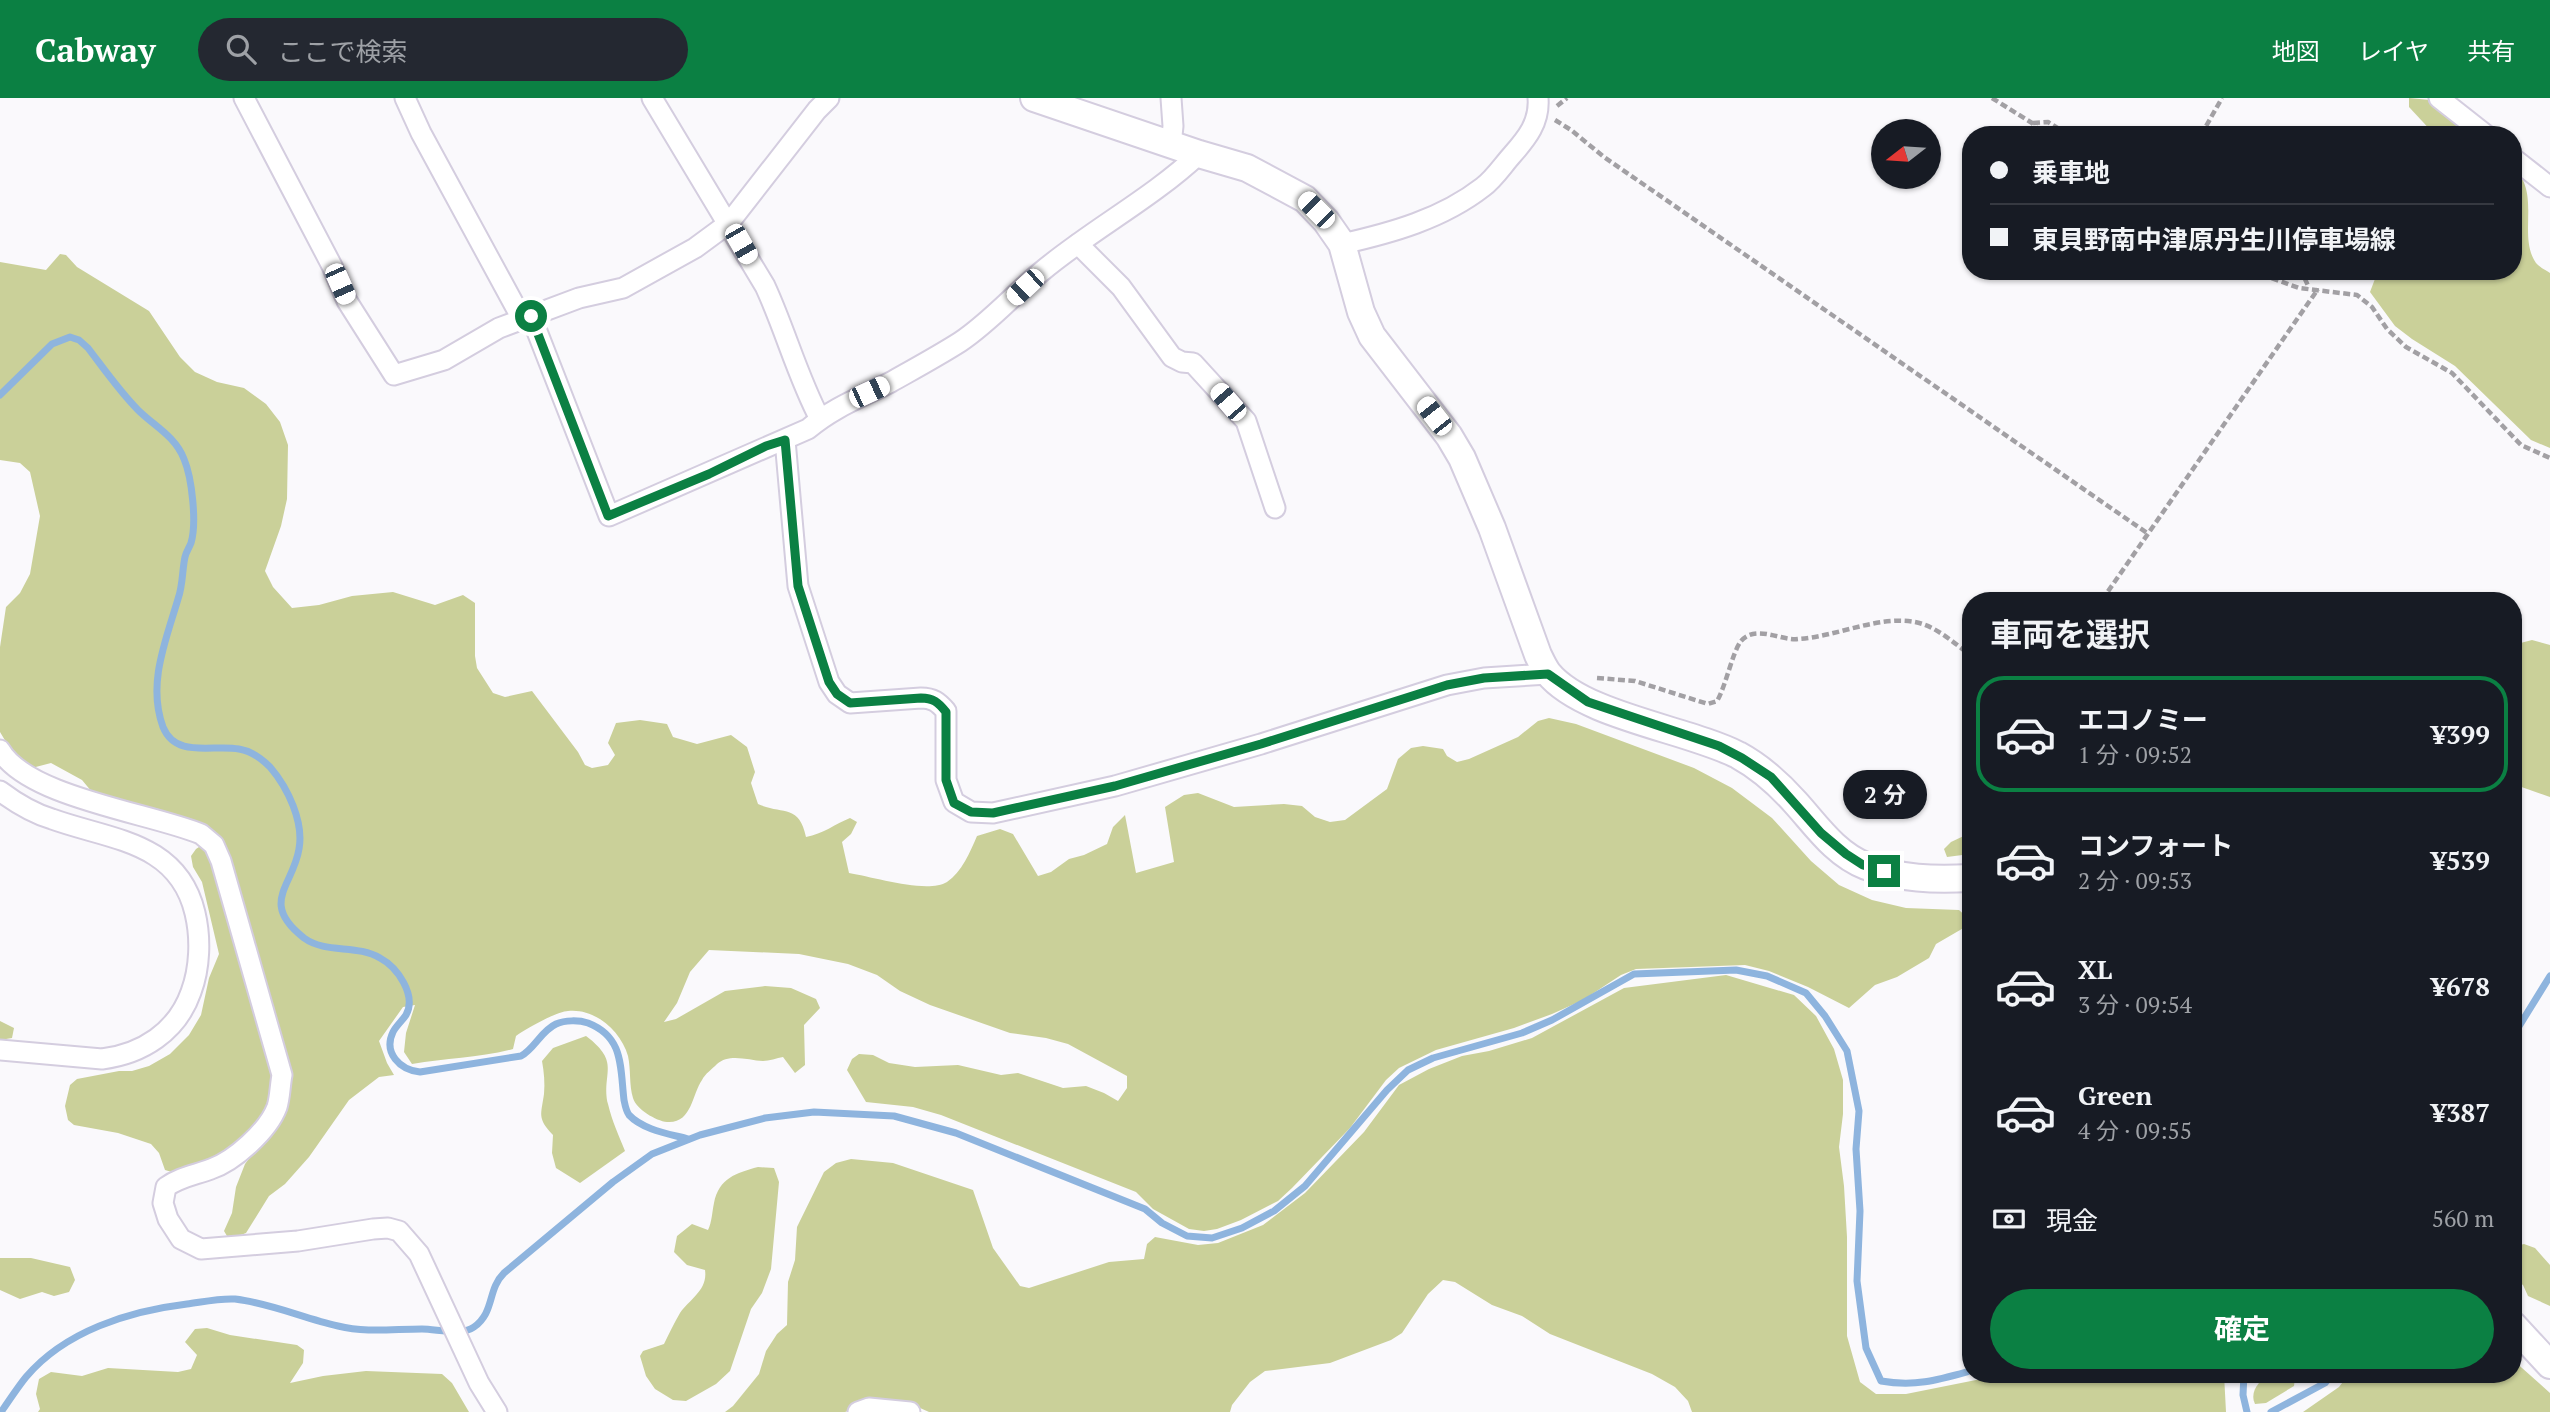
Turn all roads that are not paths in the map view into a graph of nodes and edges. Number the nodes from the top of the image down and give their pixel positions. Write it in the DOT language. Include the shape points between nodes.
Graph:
graph roads {
  1 [pos="244,98"];
  2 [pos="405,98"];
  3 [pos="652,98"];
  4 [pos="829,98"];
  5 [pos="1034,98"];
  6 [pos="1171,98"];
  7 [pos="2439,98"];
  8 [pos="1538,105"];
  9 [pos="2475,126"];
  10 [pos="1171,145"];
  11 [pos="1199,154"];
  12 [pos="2522,166"];
  13 [pos="2550,187"];
  14 [pos="729,223"];
  15 [pos="1078,243"];
  16 [pos="1342,244"];
  17 [pos="526,318"];
  18 [pos="820,419"];
  19 [pos="785,440"];
  20 [pos="1275,508"];
  21 [pos="1548,674"];
  22 [pos="0,750"];
  23 [pos="0,791"];
  24 [pos="1962,878"];
  25 [pos="0,1050"];
  26 [pos="2522,1334"];
  27 [pos="2550,1365"];
  28 [pos="497,1412"];
  29 [pos="858,1412"];
  30 [pos="910,1412"];
  1 -- 17 [label="street" via="348,302 394,375 444,360"];
  2 -- 17 [label="street"];
  3 -- 14 [label="street"];
  4 -- 14 [label="street"];
  5 -- 10 [label="main road"];
  6 -- 10 [label="street"];
  7 -- 9 [label="street"];
  8 -- 16 [label="street" via="1533,128 1485,186 1454,207 1412,225"];
  10 -- 11 [label="main road"];
  11 -- 15 [label="street" via="1171,180"];
  11 -- 16 [label="main road" via="1247,168 1305,199"];
  12 -- 13 [label="street"];
  14 -- 17 [label="street" via="695,248 623,288"];
  14 -- 18 [label="street" via="780,317"];
  15 -- 18 [label="street" via="978,330"];
  15 -- 20 [label="street" via="1121,287 1172,357 1193,363 1245,421"];
  16 -- 21 [label="main road" via="1372,336 1462,458"];
  17 -- 19 [label="street" via="608,516"];
  18 -- 19 [label="street"];
  19 -- 21 [label="street" via="798,586 829,682 850,703 921,698 939,703 946,712 946,780 954,803 971,812 1005,811 1115,786 1447,685"];
  21 -- 24 [label="main road" via="1588,702 1742,758 1771,777 1821,833 1863,865 1905,878"];
  22 -- 28 [label="street" via="15,768 44,784 201,834 214,845 221,861 282,1075 277,1108 261,1132 213,1169 166,1187 163,1203 181,1239 201,1249 388,1228 399,1231 419,1254"];
  23 -- 25 [label="street" via="51,819 137,845 171,867 192,901 199,947 184,1008 164,1034 145,1046 102,1059"];
  26 -- 27 [label="main road"];
  29 -- 30 [label="street" via="869,1408"];
}
